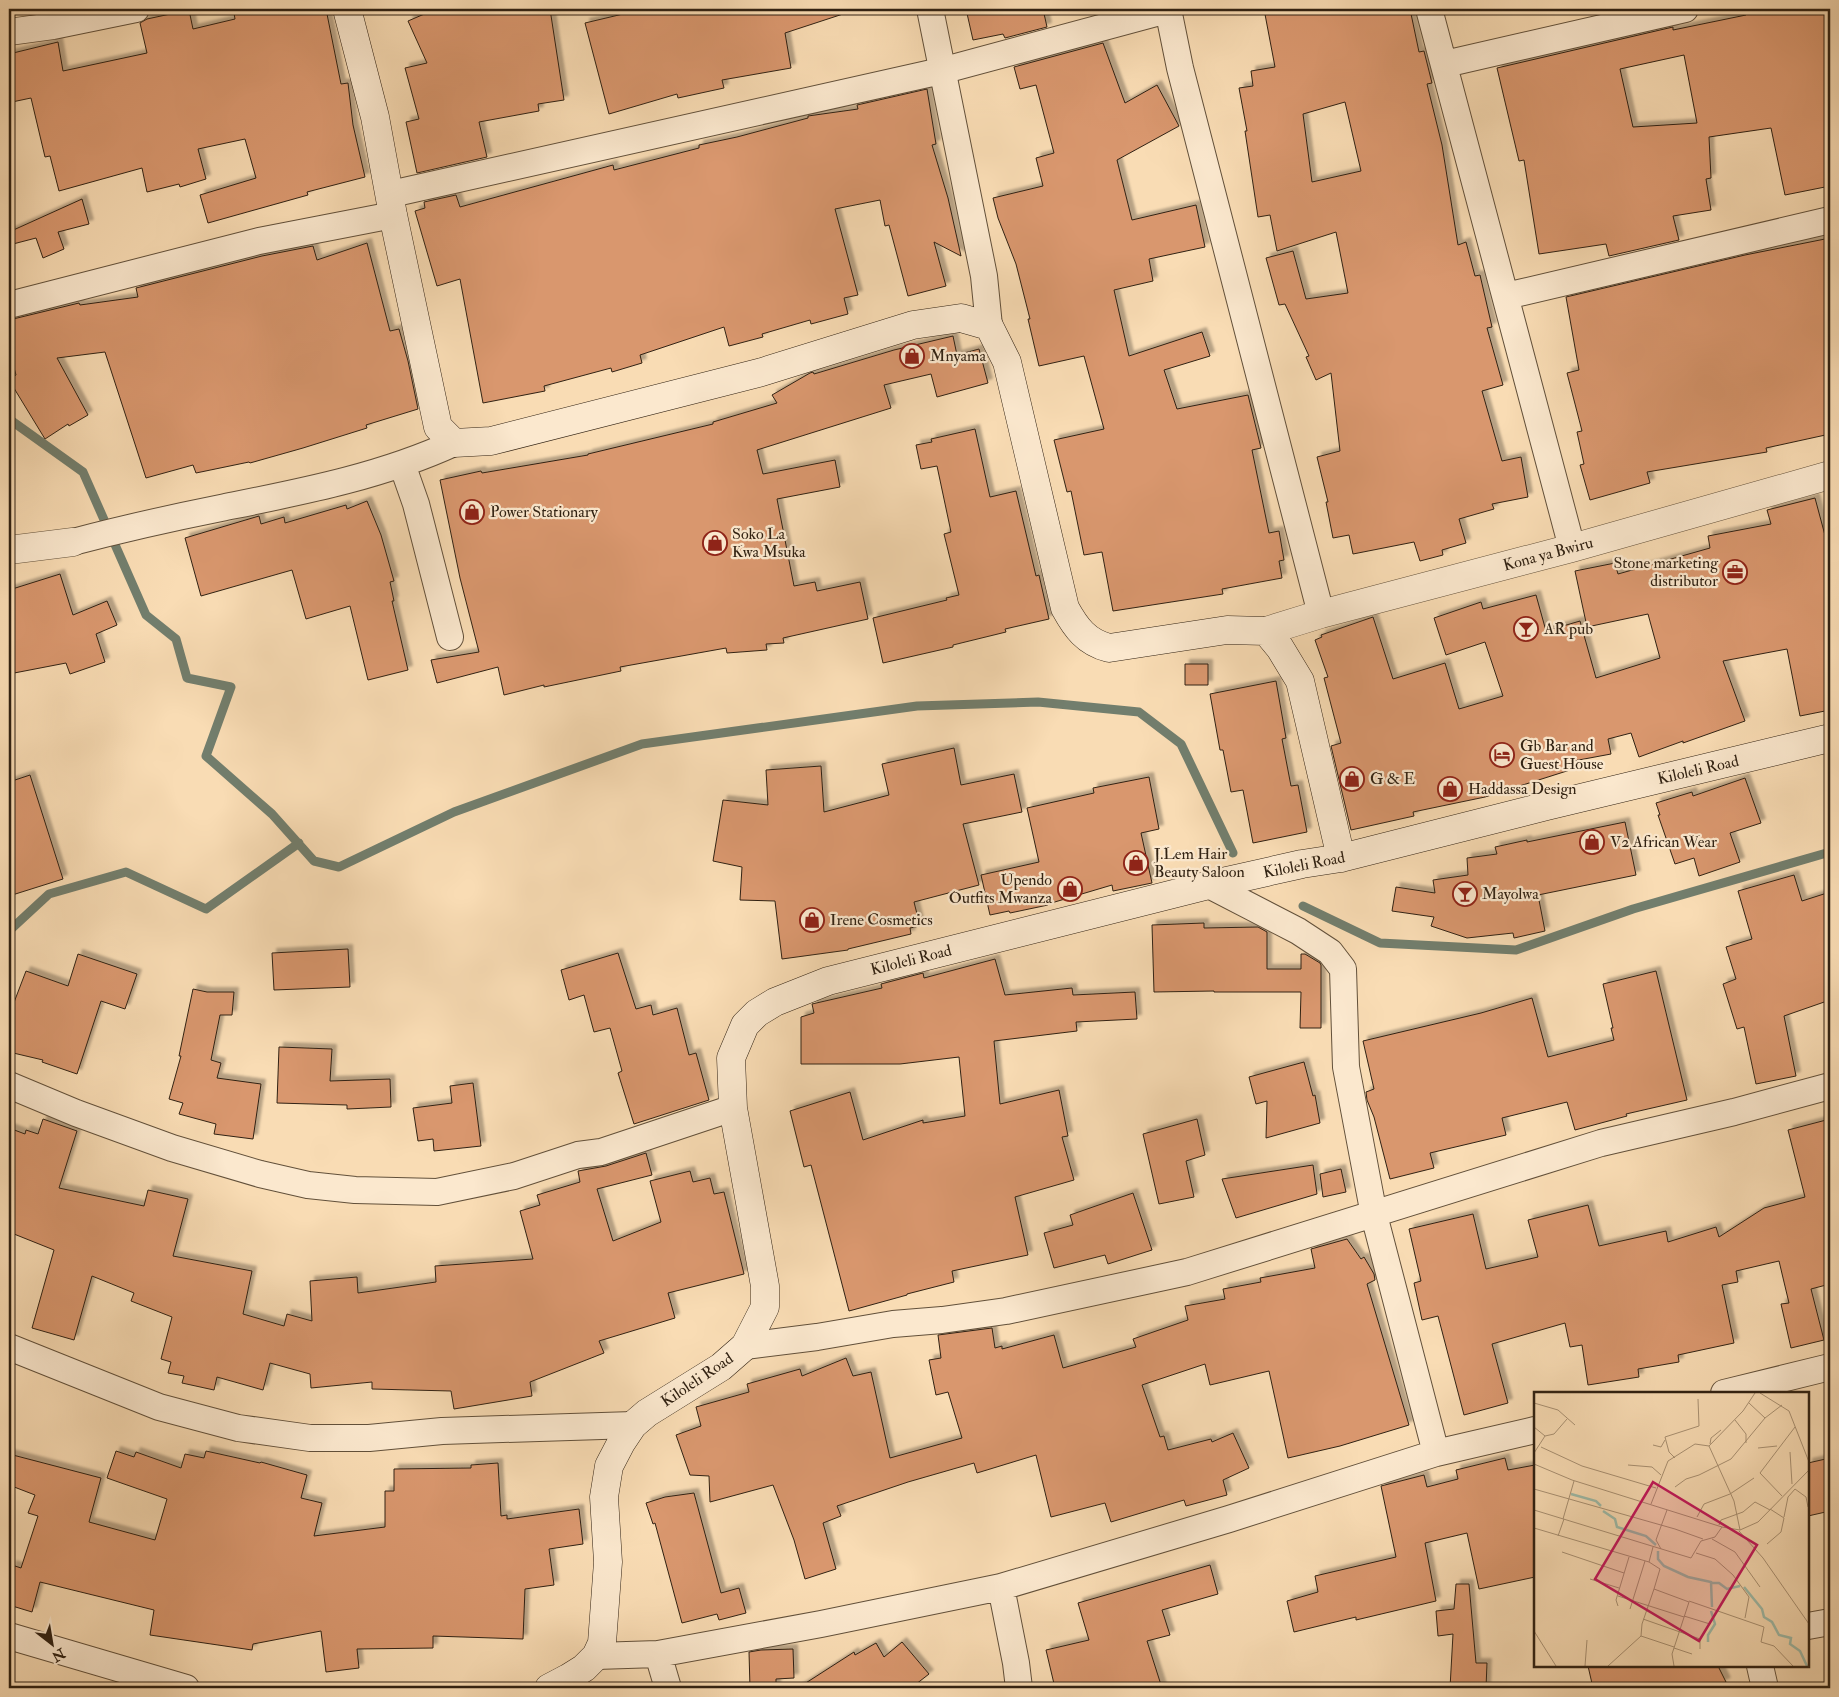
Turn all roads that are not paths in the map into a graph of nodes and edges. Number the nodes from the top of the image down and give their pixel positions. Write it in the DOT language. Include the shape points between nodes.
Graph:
graph roads {
  1 [pos="136,9"];
  2 [pos="347,9"];
  3 [pos="930,9"];
  4 [pos="1169,9"];
  5 [pos="1429,9"];
  6 [pos="1685,9"];
  7 [pos="9,32"];
  8 [pos="1445,64"];
  9 [pos="941,71"];
  10 [pos="392,205"];
  11 [pos="1830,220"];
  12 [pos="1506,296"];
  13 [pos="9,305"];
  14 [pos="989,326"];
  15 [pos="454,443"];
  16 [pos="402,464"];
  17 [pos="1830,475"];
  18 [pos="73,542"];
  19 [pos="1572,548"];
  20 [pos="9,550"];
  21 [pos="1321,614"];
  22 [pos="1266,631"];
  23 [pos="450,637"];
  24 [pos="1830,738"];
  25 [pos="1341,858"];
  26 [pos="1208,885"];
  27 [pos="9,1085"];
  28 [pos="1830,1086"];
  29 [pos="733,1108"];
  30 [pos="1374,1215"];
  31 [pos="744,1346"];
  32 [pos="9,1347"];
  33 [pos="1830,1367"];
  34 [pos="1728,1392"];
  35 [pos="633,1425"];
  36 [pos="1534,1430"];
  37 [pos="1436,1453"];
  38 [pos="1002,1587"];
  39 [pos="1830,1622"];
  40 [pos="1809,1626"];
  41 [pos="9,1636"];
  42 [pos="658,1654"];
  43 [pos="596,1656"];
  44 [pos="1760,1667"];
  45 [pos="186,1688"];
  46 [pos="549,1688"];
  47 [pos="668,1688"];
  48 [pos="1019,1688"];
  49 [pos="1765,1688"];
  1 -- 7 [label="street"];
  2 -- 10 [label="main road" via="375,117"];
  3 -- 9 [label="street"];
  4 -- 9 [label="street"];
  4 -- 21 [label="street" via="1180,68"];
  5 -- 8 [label="street"];
  6 -- 8 [label="street"];
  8 -- 12 [label="street"];
  9 -- 10 [label="street"];
  9 -- 14 [label="street" via="984,276"];
  10 -- 13 [label="street"];
  10 -- 15 [label="main road" via="438,427"];
  11 -- 12 [label="street"];
  12 -- 19 [label="street"];
  14 -- 15 [label="main road" via="961,318 913,325 742,377 491,441"];
  14 -- 22 [label="main road, Kona ya Bwiru" via="1007,362 1065,608 1072,622 1095,644 1109,648 1227,630"];
  15 -- 16 [label="street"];
  16 -- 18 [label="street" via="312,490 145,523"];
  16 -- 23 [label="street" via="416,504"];
  17 -- 19 [label="main road, Kona ya Bwiru"];
  18 -- 20 [label="main road"];
  19 -- 21 [label="main road, Kona ya Bwiru"];
  21 -- 22 [label="main road, Kona ya Bwiru"];
  22 -- 25 [label="main road" via="1300,681"];
  24 -- 25 [label="main road, Kiloleli Road"];
  25 -- 26 [label="main road, Kiloleli Road"];
  26 -- 29 [label="main road, Kiloleli Road" via="828,981 775,1002 745,1025 738,1040 731,1058"];
  26 -- 30 [label="street" via="1298,931 1330,952 1342,969 1346,1067"];
  27 -- 29 [label="street" via="172,1148 260,1174 308,1185 355,1190 437,1192 514,1176 578,1155 601,1152"];
  28 -- 30 [label="street" via="1601,1142"];
  29 -- 31 [label="main road, Kiloleli Road" via="765,1286 765,1307"];
  30 -- 31 [label="street" via="1187,1272 1006,1312 893,1324"];
  30 -- 37 [label="street"];
  31 -- 35 [label="main road, Kiloleli Road" via="721,1368"];
  32 -- 35 [label="street" via="159,1407 238,1428 310,1438"];
  33 -- 34 [label="street"];
  35 -- 43 [label="main road, Kiloleli Road" via="609,1466 605,1489 608,1562 604,1630"];
  36 -- 37 [label="street"];
  37 -- 38 [label="street"];
  38 -- 42 [label="street"];
  38 -- 48 [label="street"];
  39 -- 40 [label="street"];
  41 -- 45 [label="street"];
  42 -- 43 [label="street"];
  42 -- 47 [label="street"];
  43 -- 46 [label="main road" via="584,1668"];
  44 -- 49 [label="street"];
}
